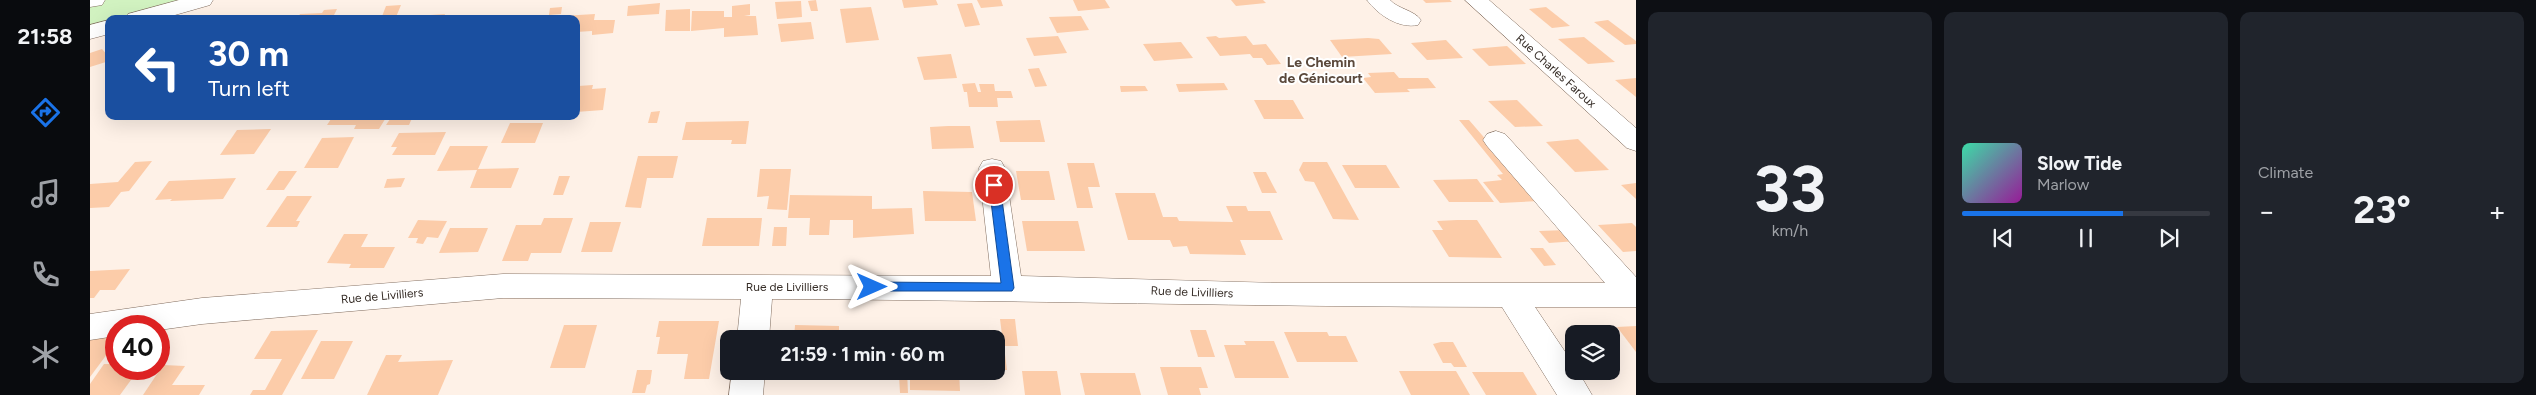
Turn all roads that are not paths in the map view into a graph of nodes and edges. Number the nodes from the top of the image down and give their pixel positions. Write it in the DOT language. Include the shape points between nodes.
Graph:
graph roads {
  1 [pos="94,0"];
  2 [pos="202,0"];
  3 [pos="1378,0"];
  4 [pos="1476,0"];
  5 [pos="90,1"];
  6 [pos="150,15"];
  7 [pos="1410,20"];
  8 [pos="105,27"];
  9 [pos="90,32"];
  10 [pos="1496,140"];
  11 [pos="1636,142"];
  12 [pos="992,168"];
  13 [pos="758,287"];
  14 [pos="1008,288"];
  15 [pos="1510,294"];
  16 [pos="1635,295"];
  17 [pos="90,327"];
  18 [pos="754,330"];
  19 [pos="748,380"];
  20 [pos="746,395"];
  21 [pos="1575,395"];
  1 -- 5 [label="street"];
  2 -- 6 [label="street"];
  3 -- 7 [label="street" via="1386,8"];
  4 -- 11 [label="street, Rue Charles Faroux"];
  8 -- 9 [label="street"];
  10 -- 16 [label="street"];
  12 -- 14 [label="street"];
  13 -- 14 [label="street, Rue de Livilliers"];
  13 -- 17 [label="street, Rue de Livilliers" via="503,286 202,311"];
  13 -- 18 [label="street"];
  14 -- 15 [label="street, Rue de Livilliers" via="1278,298"];
  15 -- 16 [label="street, Rue de Livilliers"];
  15 -- 21 [label="street"];
  19 -- 20 [label="street"];
}
